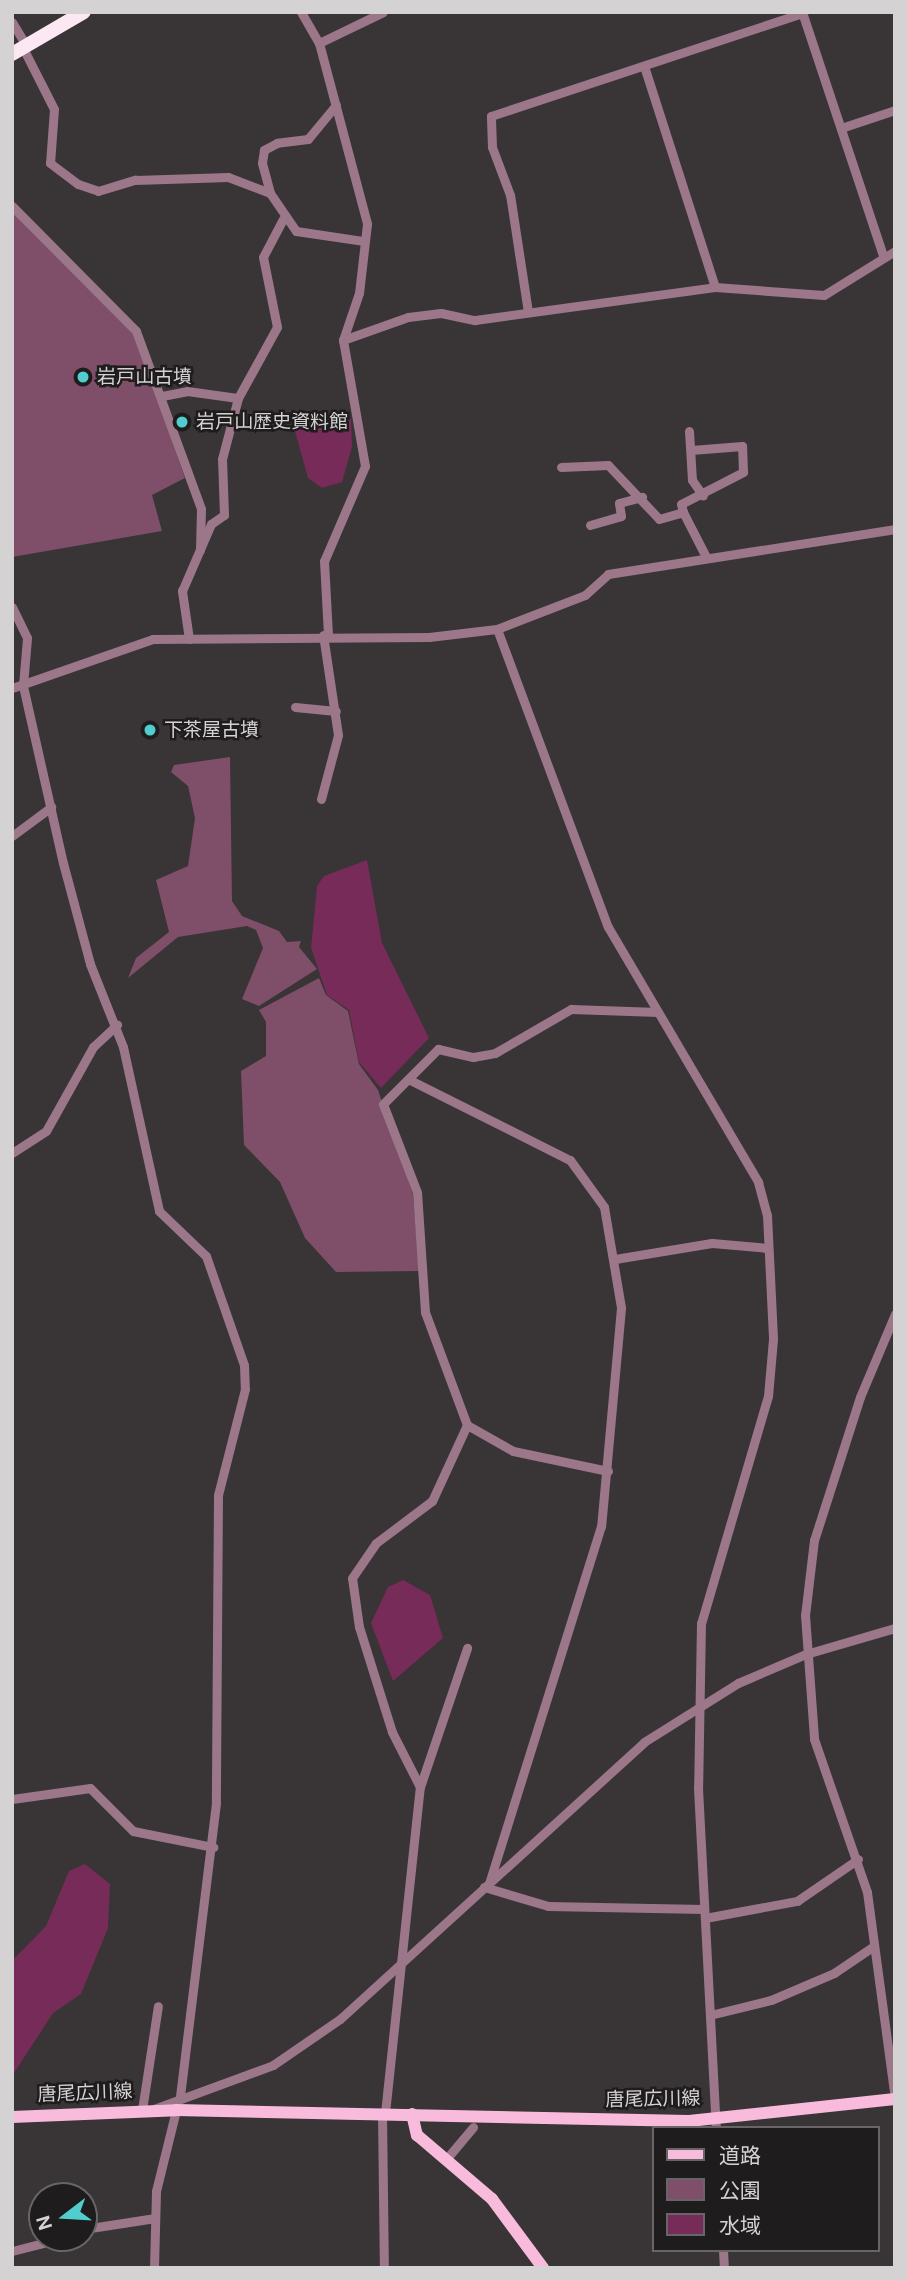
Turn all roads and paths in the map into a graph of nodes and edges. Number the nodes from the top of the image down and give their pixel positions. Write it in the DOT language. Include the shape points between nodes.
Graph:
graph roads {
  1 [pos="84,12"];
  2 [pos="300,12"];
  3 [pos="383,12"];
  4 [pos="803,13"];
  5 [pos="12,22"];
  6 [pos="319,43"];
  7 [pos="20,49"];
  8 [pos="644,66"];
  9 [pos="336,105"];
  10 [pos="895,110"];
  11 [pos="841,128"];
  12 [pos="270,193"];
  13 [pos="12,206"];
  14 [pos="283,219"];
  15 [pos="364,241"];
  16 [pos="895,251"];
  17 [pos="883,255"];
  18 [pos="715,287"];
  19 [pos="528,312"];
  20 [pos="343,340"];
  21 [pos="162,396"];
  22 [pos="238,398"];
  23 [pos="689,431"];
  24 [pos="691,450"];
  25 [pos="561,467"];
  26 [pos="704,496"];
  27 [pos="642,497"];
  28 [pos="683,512"];
  29 [pos="590,526"];
  30 [pos="895,529"];
  31 [pos="706,557"];
  32 [pos="200,559"];
  33 [pos="12,607"];
  34 [pos="497,629"];
  35 [pos="326,635"];
  36 [pos="189,639"];
  37 [pos="23,686"];
  38 [pos="12,688"];
  39 [pos="295,707"];
  40 [pos="336,711"];
  41 [pos="321,799"];
  42 [pos="51,807"];
  43 [pos="12,836"];
  44 [pos="658,1012"];
  45 [pos="117,1025"];
  46 [pos="410,1080"];
  47 [pos="12,1153"];
  48 [pos="768,1248"];
  49 [pos="615,1259"];
  50 [pos="895,1314"];
  51 [pos="467,1425"];
  52 [pos="608,1471"];
  53 [pos="895,1629"];
  54 [pos="467,1648"];
  55 [pos="806,1654"];
  56 [pos="699,1706"];
  57 [pos="420,1787"];
  58 [pos="12,1799"];
  59 [pos="213,1847"];
  60 [pos="858,1859"];
  61 [pos="487,1884"];
  62 [pos="705,1914"];
  63 [pos="872,1948"];
  64 [pos="401,1966"];
  65 [pos="158,2006"];
  66 [pos="710,2015"];
  67 [pos="895,2098"];
  68 [pos="178,2103"];
  69 [pos="147,2110"];
  70 [pos="384,2113"];
  71 [pos="412,2114"];
  72 [pos="12,2117"];
  73 [pos="716,2122"];
  74 [pos="473,2127"];
  75 [pos="448,2157"];
  76 [pos="155,2218"];
  77 [pos="98,2228"];
  78 [pos="154,2268"];
  79 [pos="384,2268"];
  80 [pos="543,2268"];
  1 -- 7 [label="highway"];
  2 -- 6 [label="street"];
  3 -- 6 [label="street"];
  4 -- 8 [label="street"];
  4 -- 11 [label="street"];
  5 -- 7 [label="street"];
  6 -- 9 [label="street"];
  7 -- 12 [label="street" via="54,110 50,163 78,184 98,191 135,180 216,176"];
  8 -- 18 [label="street"];
  8 -- 19 [label="street" via="491,116 492,147 510,195"];
  9 -- 12 [label="street" via="307,139 264,150"];
  9 -- 15 [label="street" via="360,180"];
  10 -- 11 [label="street"];
  11 -- 17 [label="street"];
  12 -- 14 [label="street"];
  13 -- 21 [label="street" via="136,331"];
  14 -- 15 [label="street" via="316,236"];
  14 -- 22 [label="street" via="263,257 277,327"];
  15 -- 20 [label="street" via="359,293"];
  16 -- 17 [label="street"];
  17 -- 18 [label="street" via="824,295"];
  18 -- 19 [label="street"];
  19 -- 20 [label="street" via="475,320 441,313 408,317"];
  20 -- 35 [label="street" via="365,466 324,561"];
  21 -- 22 [label="street" via="187,391"];
  21 -- 32 [label="street" via="177,457 201,509"];
  22 -- 32 [label="street" via="222,459 224,515 211,524"];
  23 -- 24 [label="street"];
  24 -- 26 [label="street" via="692,480"];
  24 -- 26 [label="street" via="742,446 743,472"];
  25 -- 27 [label="street" via="608,464"];
  26 -- 28 [label="street" via="681,504"];
  27 -- 28 [label="street" via="659,519"];
  27 -- 29 [label="street" via="619,503 621,516"];
  28 -- 31 [label="street"];
  30 -- 31 [label="street"];
  31 -- 34 [label="street" via="608,574 585,596"];
  32 -- 36 [label="street" via="182,592"];
  33 -- 37 [label="street" via="27,638"];
  34 -- 35 [label="street" via="429,637"];
  34 -- 44 [label="street" via="608,927"];
  35 -- 36 [label="street"];
  35 -- 40 [label="street"];
  36 -- 37 [label="street" via="153,639"];
  37 -- 38 [label="street"];
  37 -- 42 [label="street"];
  39 -- 40 [label="street"];
  40 -- 41 [label="street" via="336,752"];
  42 -- 43 [label="street"];
  42 -- 45 [label="street" via="90,964"];
  44 -- 46 [label="street" via="571,1009 495,1053 473,1057 438,1049"];
  44 -- 48 [label="street" via="758,1182"];
  45 -- 47 [label="street" via="93,1047 46,1130"];
  45 -- 59 [label="street" via="159,1211 205,1256 244,1365 214,1551"];
  46 -- 49 [label="street" via="570,1160 604,1207"];
  46 -- 51 [label="street" via="383,1104 417,1192 425,1312"];
  48 -- 49 [label="street" via="712,1243"];
  48 -- 56 [label="street" via="768,1396 701,1623"];
  49 -- 52 [label="street" via="621,1308"];
  50 -- 55 [label="street" via="860,1397 814,1540"];
  51 -- 52 [label="street" via="513,1451"];
  51 -- 57 [label="street" via="432,1501 376,1542 352,1578 353,1602 387,1719"];
  52 -- 61 [label="street" via="601,1526"];
  53 -- 55 [label="street"];
  54 -- 57 [label="street"];
  55 -- 56 [label="street"];
  55 -- 60 [label="street" via="814,1740"];
  56 -- 61 [label="street" via="643,1742"];
  56 -- 62 [label="street"];
  57 -- 64 [label="street"];
  58 -- 59 [label="street" via="90,1787 133,1831"];
  59 -- 68 [label="street"];
  60 -- 62 [label="street" via="797,1901"];
  60 -- 63 [label="street"];
  61 -- 62 [label="street" via="548,1906"];
  61 -- 64 [label="street"];
  62 -- 66 [label="street"];
  63 -- 66 [label="street" via="834,1973 771,2000"];
  63 -- 67 [label="street"];
  64 -- 68 [label="street" via="340,2019 272,2065"];
  64 -- 70 [label="street"];
  65 -- 69 [label="street"];
  66 -- 73 [label="street"];
  67 -- 73 [label="main road, 唐尾広川線"];
  68 -- 69 [label="main road, 唐尾広川線"];
  68 -- 70 [label="main road, 唐尾広川線"];
  68 -- 76 [label="street"];
  69 -- 72 [label="main road, 唐尾広川線"];
  70 -- 71 [label="main road, 唐尾広川線"];
  70 -- 79 [label="street"];
  71 -- 73 [label="main road, 唐尾広川線"];
  71 -- 75 [label="main road" via="417,2134"];
  74 -- 75 [label="street"];
  75 -- 80 [label="main road" via="492,2199"];
  76 -- 77 [label="street"];
  76 -- 78 [label="street"];
}
